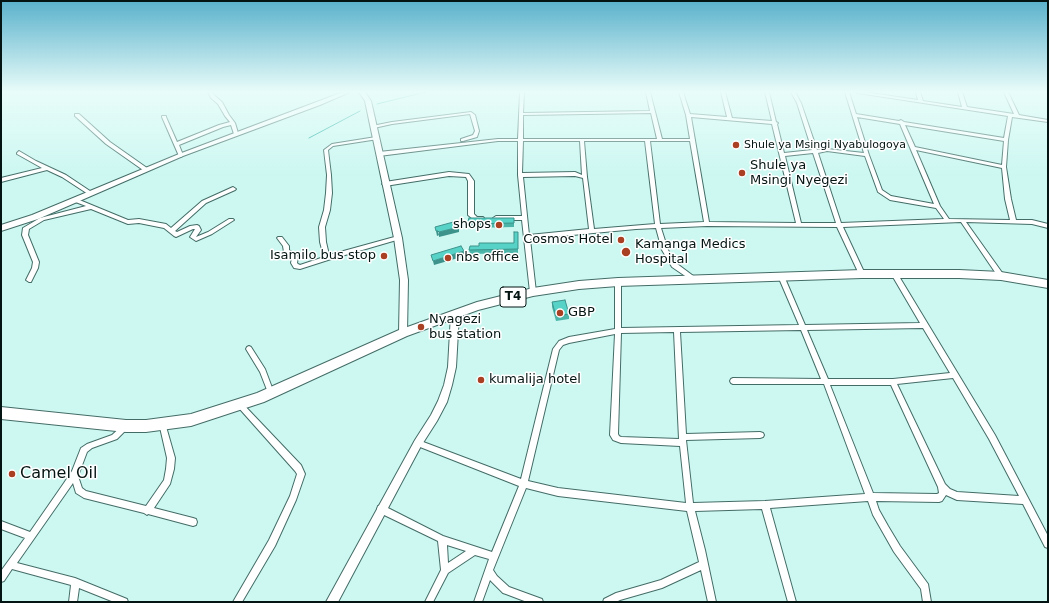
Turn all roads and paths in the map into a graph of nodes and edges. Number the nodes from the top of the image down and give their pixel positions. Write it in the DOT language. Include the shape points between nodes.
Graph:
graph roads {
  1 [pos="84,120"];
  2 [pos="165,120"];
  3 [pos="230,120"];
  4 [pos="272,120"];
  5 [pos="372,120"];
  6 [pos="413,120"];
  7 [pos="475,120"];
  8 [pos="521,120"];
  9 [pos="655,120"];
  10 [pos="689,120"];
  11 [pos="755,120"];
  12 [pos="805,120"];
  13 [pos="856,120"];
  14 [pos="890,120"];
  15 [pos="1009,120"];
  16 [pos="776,122"];
  17 [pos="901,122"];
  18 [pos="233,124"];
  19 [pos="374,127"];
  20 [pos="236,133"];
  21 [pos="376,138"];
  22 [pos="520,140"];
  23 [pos="582,140"];
  24 [pos="647,140"];
  25 [pos="660,140"];
  26 [pos="691,140"];
  27 [pos="1006,140"];
  28 [pos="176,144"];
  29 [pos="453,144"];
  30 [pos="912,148"];
  31 [pos="815,150"];
  32 [pos="19,153"];
  33 [pos="379,154"];
  34 [pos="181,155"];
  35 [pos="783,155"];
  36 [pos="866,155"];
  37 [pos="1004,166"];
  38 [pos="48,168"];
  39 [pos="145,169"];
  40 [pos="520,175"];
  41 [pos="585,177"];
  42 [pos="1,180"];
  43 [pos="385,184"];
  44 [pos="233,189"];
  45 [pos="90,193"];
  46 [pos="75,200"];
  47 [pos="938,206"];
  48 [pos="92,207"];
  49 [pos="524,218"];
  50 [pos="231,220"];
  51 [pos="947,220"];
  52 [pos="962,220"];
  53 [pos="1013,220"];
  54 [pos="708,224"];
  55 [pos="799,224"];
  56 [pos="839,225"];
  57 [pos="658,226"];
  58 [pos="1048,226"];
  59 [pos="1,228"];
  60 [pos="172,230"];
  61 [pos="592,231"];
  62 [pos="527,236"];
  63 [pos="280,238"];
  64 [pos="398,238"];
  65 [pos="327,258"];
  66 [pos="862,274"];
  67 [pos="895,275"];
  68 [pos="781,276"];
  69 [pos="1001,276"];
  70 [pos="29,280"];
  71 [pos="694,280"];
  72 [pos="618,282"];
  73 [pos="1048,284"];
  74 [pos="534,292"];
  75 [pos="455,314"];
  76 [pos="925,325"];
  77 [pos="804,328"];
  78 [pos="618,331"];
  79 [pos="677,331"];
  80 [pos="403,333"];
  81 [pos="249,349"];
  82 [pos="955,375"];
  83 [pos="733,380"];
  84 [pos="826,382"];
  85 [pos="892,382"];
  86 [pos="271,393"];
  87 [pos="240,405"];
  88 [pos="1,412"];
  89 [pos="162,423"];
  90 [pos="126,426"];
  91 [pos="760,436"];
  92 [pos="683,440"];
  93 [pos="418,443"];
  94 [pos="74,476"];
  95 [pos="524,484"];
  96 [pos="941,486"];
  97 [pos="870,497"];
  98 [pos="1024,500"];
  99 [pos="765,505"];
  100 [pos="690,507"];
  101 [pos="381,508"];
  102 [pos="146,511"];
  103 [pos="193,522"];
  104 [pos="1,525"];
  105 [pos="31,536"];
  106 [pos="442,539"];
  107 [pos="1048,544"];
  108 [pos="474,550"];
  109 [pos="494,557"];
  110 [pos="704,564"];
  111 [pos="11,565"];
  112 [pos="445,570"];
  113 [pos="489,570"];
  114 [pos="1,578"];
  115 [pos="75,582"];
  116 [pos="73,602"];
  117 [pos="124,602"];
  118 [pos="237,602"];
  119 [pos="332,602"];
  120 [pos="429,602"];
  121 [pos="478,602"];
  122 [pos="539,602"];
  123 [pos="607,602"];
  124 [pos="712,602"];
  125 [pos="792,602"];
  126 [pos="927,602"];
  1 -- 39 [label="street" via="108,143"];
  2 -- 28 [label="street"];
  3 -- 18 [label="street"];
  4 -- 20 [label="street"];
  5 -- 19 [label="street"];
  6 -- 19 [label="street"];
  7 -- 29 [label="street" via="477,128 475,136"];
  8 -- 22 [label="street"];
  9 -- 25 [label="street"];
  10 -- 26 [label="street"];
  11 -- 16 [label="street"];
  12 -- 31 [label="street"];
  13 -- 36 [label="street"];
  14 -- 17 [label="street"];
  15 -- 27 [label="street"];
  16 -- 35 [label="street"];
  17 -- 27 [label="street"];
  17 -- 30 [label="street"];
  18 -- 20 [label="street"];
  18 -- 28 [label="street" via="221,126"];
  19 -- 21 [label="street"];
  20 -- 34 [label="street"];
  21 -- 33 [label="street"];
  21 -- 65 [label="street" via="332,145 326,150 329,193 321,234"];
  22 -- 23 [label="street"];
  22 -- 29 [label="street"];
  22 -- 40 [label="street"];
  23 -- 24 [label="street"];
  23 -- 41 [label="street"];
  24 -- 25 [label="street"];
  24 -- 57 [label="street"];
  25 -- 26 [label="street"];
  26 -- 54 [label="street"];
  27 -- 37 [label="street"];
  28 -- 34 [label="street"];
  29 -- 33 [label="street"];
  30 -- 37 [label="street"];
  30 -- 47 [label="street"];
  31 -- 35 [label="street"];
  31 -- 36 [label="street"];
  31 -- 56 [label="street"];
  32 -- 38 [label="street"];
  33 -- 43 [label="street"];
  34 -- 39 [label="street"];
  35 -- 55 [label="street"];
  36 -- 47 [label="street" via="884,196"];
  37 -- 53 [label="street"];
  38 -- 42 [label="street"];
  38 -- 45 [label="street"];
  39 -- 45 [label="street"];
  40 -- 41 [label="street" via="575,174"];
  40 -- 49 [label="street"];
  41 -- 61 [label="street"];
  43 -- 49 [label="street" via="449,174 468,175 471,181 470,213 473,217"];
  43 -- 64 [label="street"];
  44 -- 60 [label="street" via="204,202"];
  45 -- 46 [label="street"];
  46 -- 48 [label="street"];
  46 -- 59 [label="street"];
  47 -- 51 [label="street"];
  48 -- 60 [label="street" via="121,220 158,223"];
  48 -- 70 [label="street" via="56,214 26,228 24,235 36,262"];
  49 -- 62 [label="street"];
  50 -- 60 [label="street" via="197,239 192,237 198,230 197,227 179,234 174,234"];
  51 -- 52 [label="street"];
  51 -- 56 [label="street"];
  52 -- 53 [label="street"];
  52 -- 69 [label="street"];
  53 -- 58 [label="street"];
  54 -- 55 [label="street"];
  54 -- 57 [label="street"];
  55 -- 56 [label="street"];
  56 -- 66 [label="street"];
  57 -- 61 [label="street"];
  57 -- 71 [label="street" via="669,258"];
  61 -- 62 [label="street"];
  62 -- 74 [label="street"];
  63 -- 65 [label="street" via="286,246 286,251 295,257 296,266 307,266"];
  64 -- 65 [label="street"];
  64 -- 80 [label="street" via="404,280"];
  66 -- 67 [label="highway, T4"];
  66 -- 68 [label="highway, T4"];
  67 -- 69 [label="highway, T4"];
  67 -- 76 [label="street"];
  68 -- 71 [label="highway, T4"];
  68 -- 77 [label="street"];
  69 -- 73 [label="highway, T4"];
  71 -- 72 [label="highway, T4"];
  72 -- 74 [label="highway, T4"];
  72 -- 78 [label="street"];
  74 -- 75 [label="highway, T4"];
  75 -- 80 [label="highway, T4"];
  75 -- 93 [label="street" via="452,367 448,385 434,418"];
  76 -- 77 [label="street"];
  76 -- 82 [label="street"];
  77 -- 79 [label="street"];
  77 -- 84 [label="street"];
  78 -- 79 [label="street"];
  78 -- 92 [label="street" via="614,435 621,440"];
  78 -- 95 [label="street" via="569,340 561,343 556,349"];
  79 -- 92 [label="street"];
  80 -- 86 [label="highway, T4"];
  81 -- 86 [label="street" via="263,371"];
  82 -- 85 [label="street"];
  82 -- 98 [label="street" via="992,437"];
  83 -- 84 [label="street"];
  84 -- 85 [label="street"];
  84 -- 97 [label="street"];
  85 -- 96 [label="street"];
  86 -- 87 [label="highway, T4"];
  87 -- 89 [label="highway, T4" via="191,420"];
  87 -- 118 [label="street" via="298,468 300,474 293,497 272,543"];
  88 -- 90 [label="highway, T4"];
  89 -- 90 [label="highway, T4"];
  89 -- 102 [label="street" via="171,458 170,469 167,481"];
  90 -- 94 [label="street" via="114,437 84,450"];
  91 -- 92 [label="street"];
  92 -- 100 [label="street"];
  93 -- 95 [label="street"];
  93 -- 101 [label="street"];
  94 -- 102 [label="street" via="84,494"];
  94 -- 105 [label="street"];
  95 -- 100 [label="street" via="558,492"];
  95 -- 109 [label="street"];
  96 -- 97 [label="street" via="943,494 937,498"];
  96 -- 98 [label="street" via="957,496"];
  97 -- 99 [label="street"];
  97 -- 126 [label="street" via="884,529 925,587"];
  98 -- 107 [label="street"];
  99 -- 100 [label="street"];
  99 -- 125 [label="street"];
  100 -- 110 [label="street"];
  101 -- 106 [label="street"];
  101 -- 119 [label="street"];
  102 -- 103 [label="street"];
  104 -- 105 [label="street"];
  105 -- 111 [label="street"];
  106 -- 108 [label="street"];
  106 -- 112 [label="street"];
  108 -- 109 [label="street"];
  108 -- 112 [label="street"];
  109 -- 113 [label="street"];
  110 -- 123 [label="street" via="662,584"];
  110 -- 124 [label="street"];
  111 -- 114 [label="street"];
  111 -- 115 [label="street"];
  112 -- 120 [label="street"];
  113 -- 121 [label="street"];
  113 -- 122 [label="street" via="494,579 506,590"];
  115 -- 116 [label="street"];
  115 -- 117 [label="street"];
}
